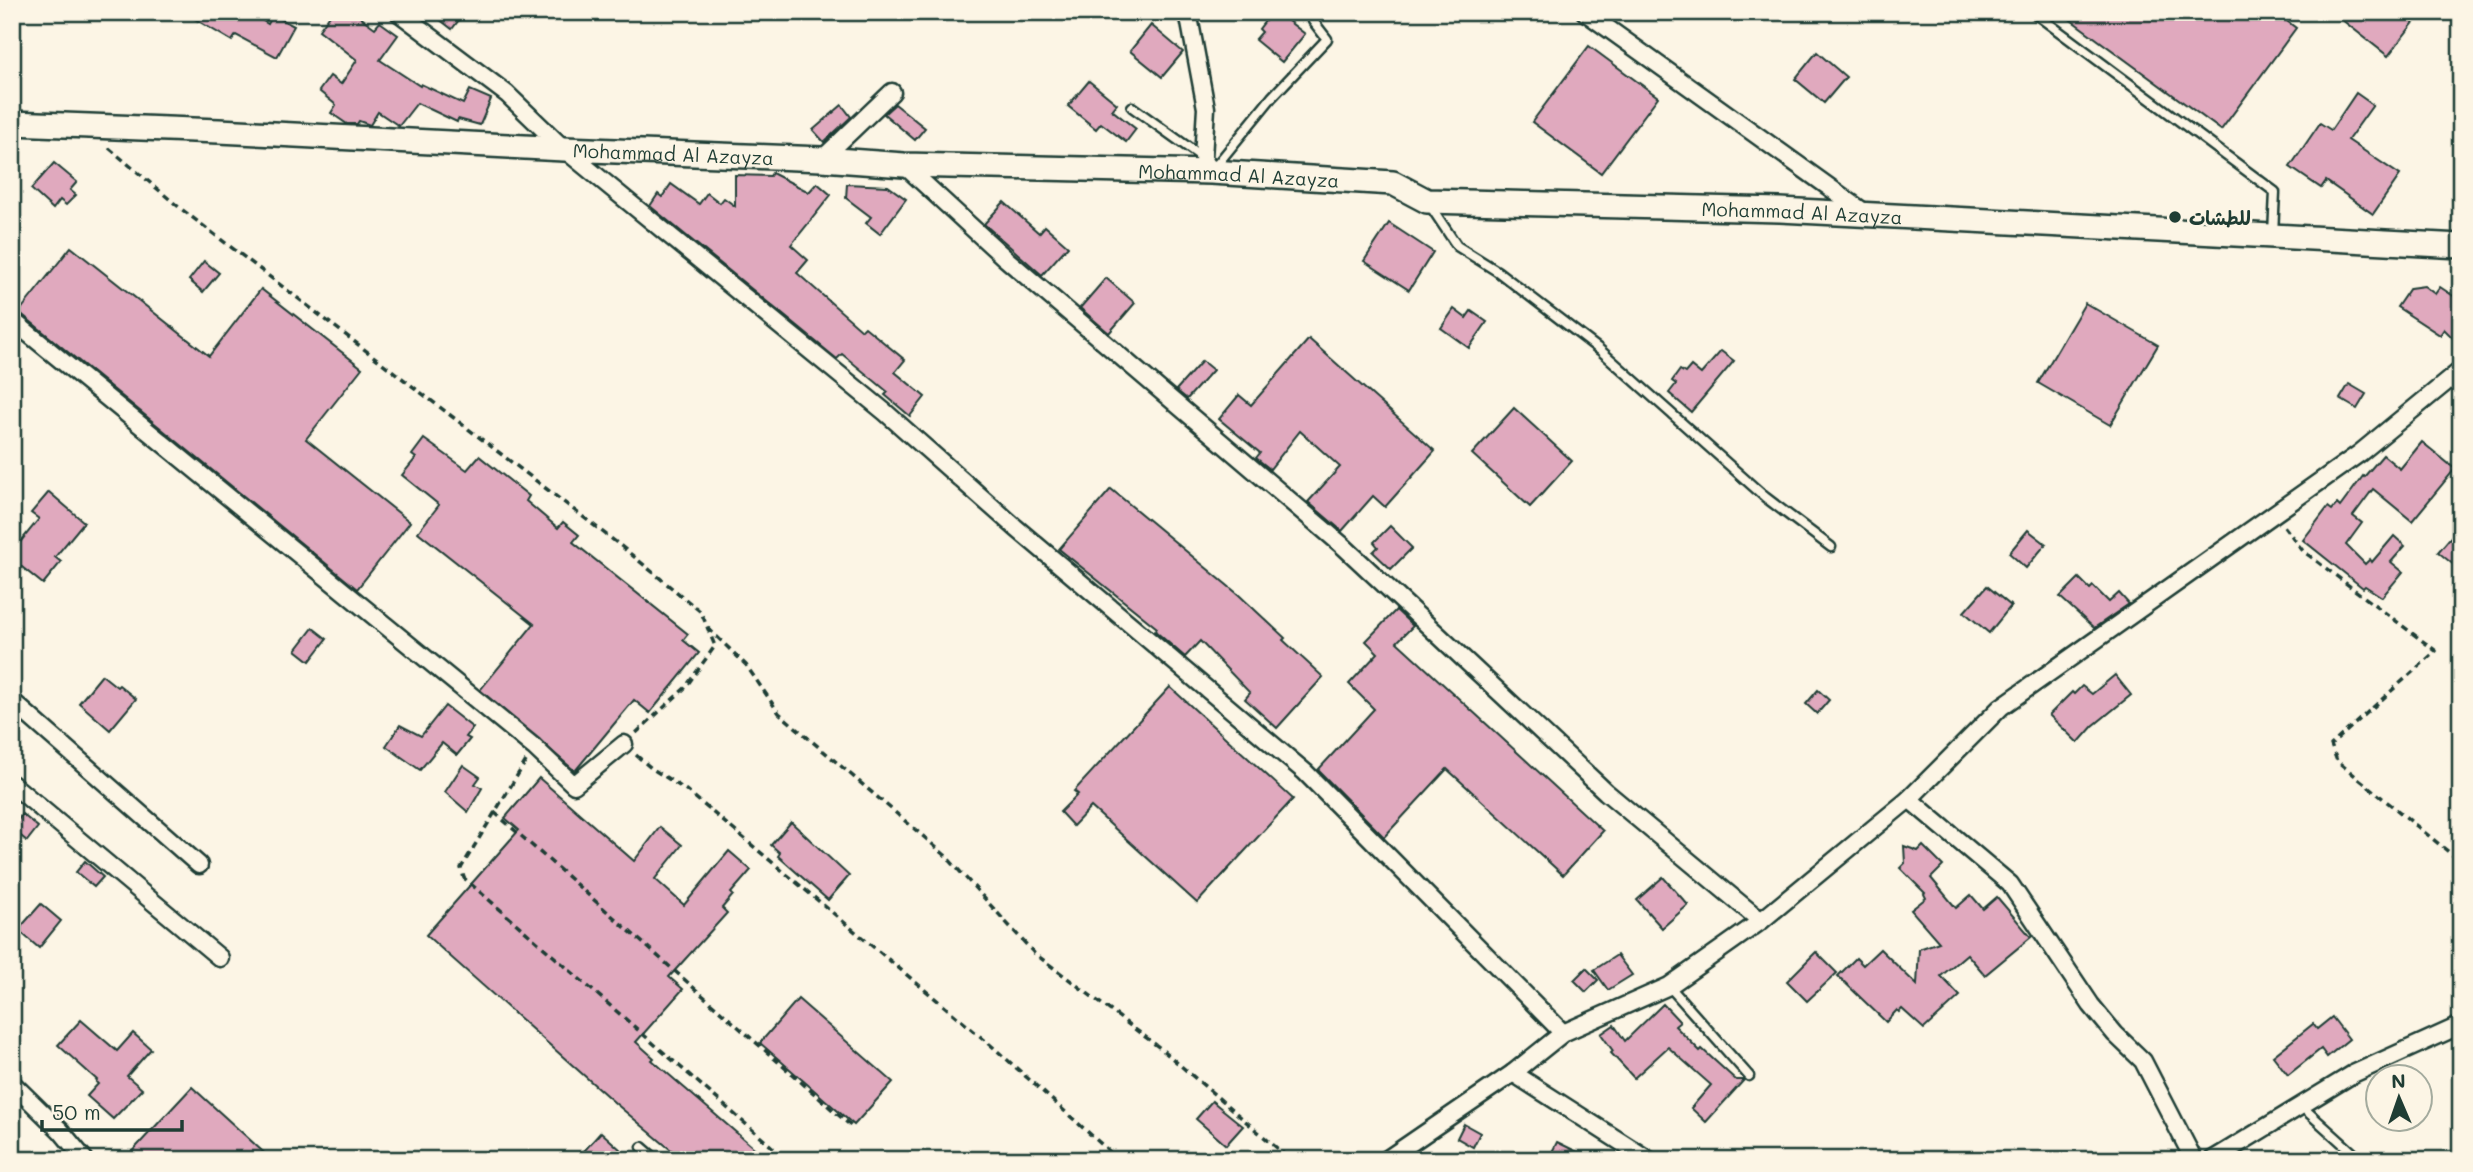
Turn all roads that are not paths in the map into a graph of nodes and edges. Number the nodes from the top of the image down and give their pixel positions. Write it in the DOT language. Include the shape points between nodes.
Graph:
graph roads {
  1 [pos="398,12"];
  2 [pos="1188,12"];
  3 [pos="1585,12"];
  4 [pos="2033,12"];
  5 [pos="1313,21"];
  6 [pos="892,92"];
  7 [pos="1132,107"];
  8 [pos="12,123"];
  9 [pos="564,149"];
  10 [pos="822,159"];
  11 [pos="904,165"];
  12 [pos="1207,165"];
  13 [pos="1427,201"];
  14 [pos="1871,217"];
  15 [pos="2273,237"];
  16 [pos="2461,246"];
  17 [pos="12,320"];
  18 [pos="2461,370"];
  19 [pos="1831,547"];
  20 [pos="12,701"];
  21 [pos="624,744"];
  22 [pos="12,784"];
  23 [pos="1909,799"];
  24 [pos="199,864"];
  25 [pos="1761,920"];
  26 [pos="220,958"];
  27 [pos="1668,986"];
  28 [pos="2461,1025"];
  29 [pos="1563,1033"];
  30 [pos="1513,1073"];
  31 [pos="1749,1076"];
  32 [pos="12,1083"];
  33 [pos="2300,1105"];
  34 [pos="642,1147"];
  35 [pos="85,1160"];
  36 [pos="657,1160"];
  37 [pos="1386,1160"];
  38 [pos="1649,1160"];
  39 [pos="2194,1160"];
  40 [pos="2212,1160"];
  41 [pos="2361,1160"];
  1 -- 9 [label="street" via="507,94"];
  2 -- 12 [label="street" via="1206,107"];
  3 -- 14 [label="street"];
  4 -- 15 [label="lane" via="2275,192"];
  5 -- 12 [label="lane" via="1327,39"];
  6 -- 10 [label="street"];
  7 -- 12 [label="lane"];
  8 -- 9 [label="main road, Mohammad Al Azayza"];
  9 -- 10 [label="main road, Mohammad Al Azayza"];
  9 -- 29 [label="street" via="885,412 1306,772"];
  10 -- 11 [label="main road, Mohammad Al Azayza"];
  11 -- 12 [label="main road, Mohammad Al Azayza"];
  11 -- 25 [label="street" via="1004,258 1342,545 1606,792"];
  12 -- 13 [label="main road, Mohammad Al Azayza" via="1393,183"];
  13 -- 14 [label="main road, Mohammad Al Azayza"];
  13 -- 19 [label="lane" via="1457,246 1600,350 1765,497"];
  14 -- 15 [label="main road, Mohammad Al Azayza"];
  15 -- 16 [label="main road, Mohammad Al Azayza"];
  17 -- 21 [label="street" via="534,747 574,785"];
  18 -- 23 [label="street" via="2360,453 2001,706"];
  20 -- 24 [label="street"];
  22 -- 26 [label="street"];
  23 -- 25 [label="street"];
  23 -- 39 [label="street" via="2010,884 2091,1005 2143,1061"];
  25 -- 27 [label="street"];
  27 -- 29 [label="street"];
  27 -- 31 [label="lane"];
  28 -- 33 [label="street" via="2353,1074"];
  29 -- 30 [label="street"];
  30 -- 37 [label="street"];
  30 -- 38 [label="street"];
  32 -- 35 [label="street"];
  33 -- 40 [label="street"];
  33 -- 41 [label="lane"];
  34 -- 36 [label="lane"];
}
